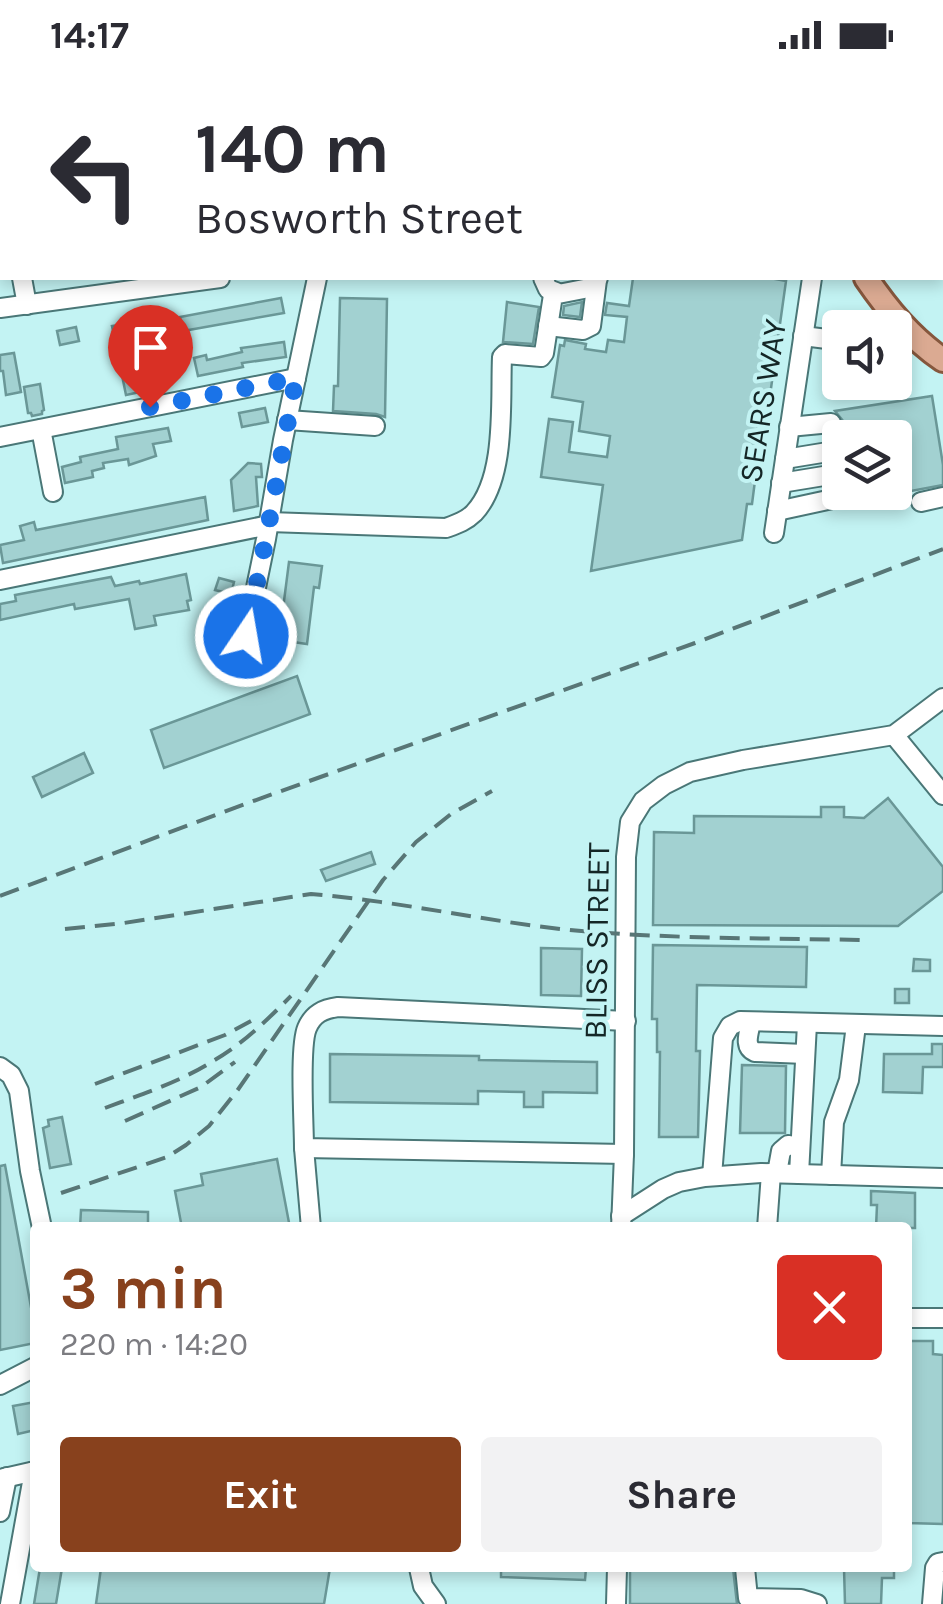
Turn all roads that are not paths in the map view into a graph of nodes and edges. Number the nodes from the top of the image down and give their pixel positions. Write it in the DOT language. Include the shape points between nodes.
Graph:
graph roads {
  1 [pos="22,280"];
  2 [pos="183,280"];
  3 [pos="317,280"];
  4 [pos="543,280"];
  5 [pos="597,280"];
  6 [pos="598,280"];
  7 [pos="812,280"];
  8 [pos="867,280"];
  9 [pos="114,285"];
  10 [pos="556,292"];
  11 [pos="26,305"];
  12 [pos="0,308"];
  13 [pos="548,326"];
  14 [pos="803,336"];
  15 [pos="822,338"];
  16 [pos="943,360"];
  17 [pos="296,378"];
  18 [pos="287,420"];
  19 [pos="822,424"];
  20 [pos="375,426"];
  21 [pos="789,428"];
  22 [pos="41,429"];
  23 [pos="0,437"];
  24 [pos="822,454"];
  25 [pos="785,459"];
  26 [pos="822,476"];
  27 [pos="781,483"];
  28 [pos="53,492"];
  29 [pos="943,497"];
  30 [pos="822,501"];
  31 [pos="920,502"];
  32 [pos="777,511"];
  33 [pos="269,524"];
  34 [pos="774,533"];
  35 [pos="0,580"];
  36 [pos="246,636"];
  37 [pos="943,698"];
  38 [pos="894,735"];
  39 [pos="943,795"];
  40 [pos="626,1021"];
  41 [pos="751,1022"];
  42 [pos="807,1024"];
  43 [pos="856,1025"];
  44 [pos="943,1026"];
  45 [pos="805,1054"];
  46 [pos="0,1066"];
  47 [pos="800,1147"];
  48 [pos="304,1148"];
  49 [pos="624,1154"];
  50 [pos="774,1173"];
  51 [pos="799,1174"];
  52 [pos="831,1174"];
  53 [pos="712,1176"];
  54 [pos="943,1178"];
  55 [pos="41,1222"];
  56 [pos="310,1222"];
  57 [pos="621,1222"];
  58 [pos="768,1222"];
  59 [pos="912,1318"];
  60 [pos="943,1318"];
  61 [pos="30,1370"];
  62 [pos="0,1384"];
  63 [pos="30,1472"];
  64 [pos="4,1478"];
  65 [pos="30,1486"];
  66 [pos="0,1512"];
  67 [pos="943,1562"];
  68 [pos="9,1563"];
  69 [pos="617,1572"];
  70 [pos="746,1572"];
  71 [pos="418,1574"];
  72 [pos="10,1604"];
  73 [pos="436,1604"];
  74 [pos="616,1604"];
  75 [pos="817,1604"];
  76 [pos="932,1604"];
  1 -- 11 [label="street"];
  2 -- 9 [label="street"];
  3 -- 17 [label="street"];
  4 -- 10 [label="street"];
  5 -- 10 [label="street" via="589,288"];
  6 -- 13 [label="street" via="590,326"];
  7 -- 14 [label="street, SEARS WAY"];
  8 -- 16 [label="main road" via="899,323"];
  9 -- 11 [label="street"];
  10 -- 13 [label="street"];
  11 -- 12 [label="street"];
  13 -- 33 [label="street" via="541,357 502,358 495,468 477,510 463,522 446,528"];
  14 -- 15 [label="street"];
  14 -- 21 [label="street, SEARS WAY"];
  17 -- 18 [label="street"];
  17 -- 22 [label="street"];
  18 -- 20 [label="street"];
  18 -- 33 [label="street"];
  19 -- 21 [label="street"];
  21 -- 25 [label="street, SEARS WAY"];
  22 -- 23 [label="street"];
  22 -- 28 [label="street"];
  24 -- 25 [label="street"];
  25 -- 27 [label="street, SEARS WAY"];
  26 -- 27 [label="street"];
  27 -- 32 [label="street, SEARS WAY"];
  29 -- 31 [label="street"];
  30 -- 32 [label="street"];
  32 -- 34 [label="street, SEARS WAY"];
  33 -- 35 [label="street"];
  33 -- 36 [label="street"];
  37 -- 38 [label="street, BLISS STREET"];
  38 -- 39 [label="street"];
  38 -- 40 [label="street, BLISS STREET" via="690,772 643,801 630,822 626,857"];
  40 -- 48 [label="street" via="325,1008 304,1038"];
  40 -- 49 [label="street, BLISS STREET"];
  41 -- 42 [label="street"];
  41 -- 45 [label="street" via="750,1050"];
  41 -- 53 [label="street" via="730,1026 723,1038"];
  42 -- 43 [label="street"];
  42 -- 45 [label="street"];
  43 -- 44 [label="street"];
  43 -- 52 [label="street" via="849,1080 834,1122"];
  45 -- 47 [label="street"];
  46 -- 55 [label="street" via="16,1084"];
  47 -- 50 [label="street" via="781,1150"];
  47 -- 51 [label="street"];
  48 -- 49 [label="street"];
  48 -- 56 [label="street"];
  49 -- 57 [label="street, BLISS STREET"];
  50 -- 51 [label="street"];
  50 -- 53 [label="street"];
  50 -- 58 [label="street"];
  51 -- 52 [label="street"];
  52 -- 54 [label="street"];
  53 -- 57 [label="street" via="671,1186"];
  59 -- 60 [label="street"];
  61 -- 62 [label="street"];
  63 -- 64 [label="street"];
  64 -- 66 [label="street"];
  65 -- 68 [label="street"];
  67 -- 76 [label="street" via="935,1568"];
  68 -- 72 [label="street"];
  69 -- 74 [label="street"];
  70 -- 75 [label="street" via="748,1598"];
  71 -- 73 [label="street"];
}
